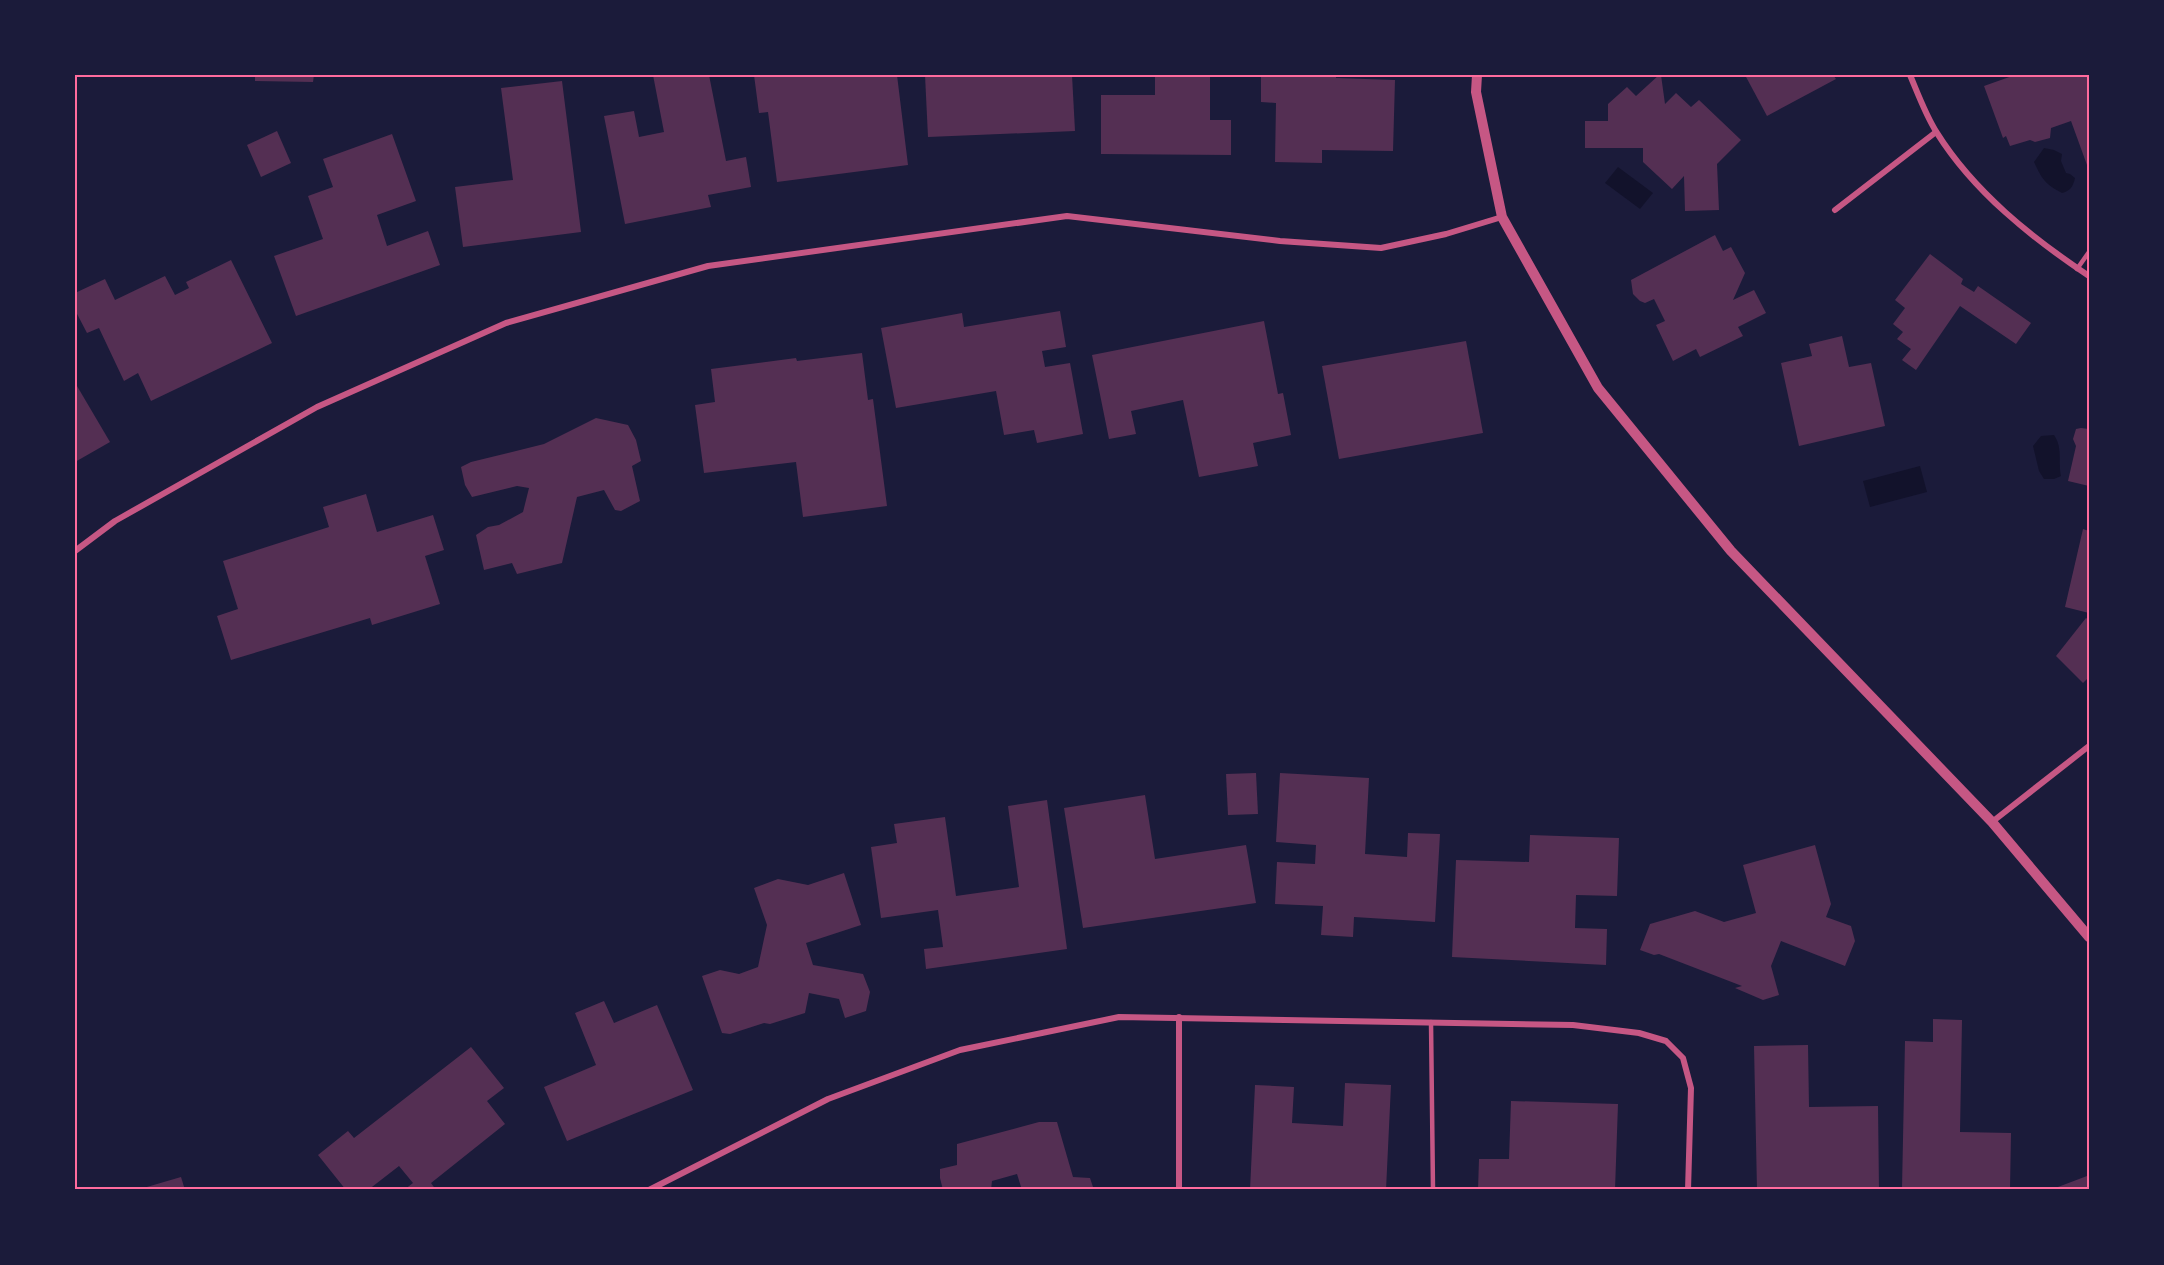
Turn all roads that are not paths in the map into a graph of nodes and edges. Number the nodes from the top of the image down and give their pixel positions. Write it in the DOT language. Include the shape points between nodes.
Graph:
graph roads {
  1 [pos="1477,75"];
  2 [pos="1910,75"];
  3 [pos="1936,132"];
  4 [pos="1835,210"];
  5 [pos="1502,217"];
  6 [pos="2089,252"];
  7 [pos="2077,268"];
  8 [pos="2089,276"];
  9 [pos="75,551"];
  10 [pos="2089,746"];
  11 [pos="1992,822"];
  12 [pos="2089,937"];
  13 [pos="1179,1017"];
  14 [pos="1431,1022"];
  15 [pos="649,1190"];
  16 [pos="1179,1190"];
  17 [pos="1433,1190"];
  18 [pos="1688,1190"];
  1 -- 5 [label="street" via="1476,92"];
  2 -- 3 [label="street"];
  3 -- 4 [label="street"];
  3 -- 7 [label="street" via="1977,186 2049,249"];
  5 -- 9 [label="street" via="1381,248 1280,241 1067,216 708,266 506,323 317,407 115,521"];
  5 -- 11 [label="street" via="1598,388 1731,551"];
  6 -- 7 [label="lane"];
  7 -- 8 [label="street"];
  10 -- 11 [label="street"];
  11 -- 12 [label="street"];
  13 -- 14 [label="street"];
  13 -- 15 [label="street" via="1119,1017 960,1050 828,1099"];
  13 -- 16 [label="street"];
  14 -- 17 [label="lane"];
  14 -- 18 [label="street" via="1573,1025 1639,1033 1666,1041 1683,1058 1691,1088"];
}
